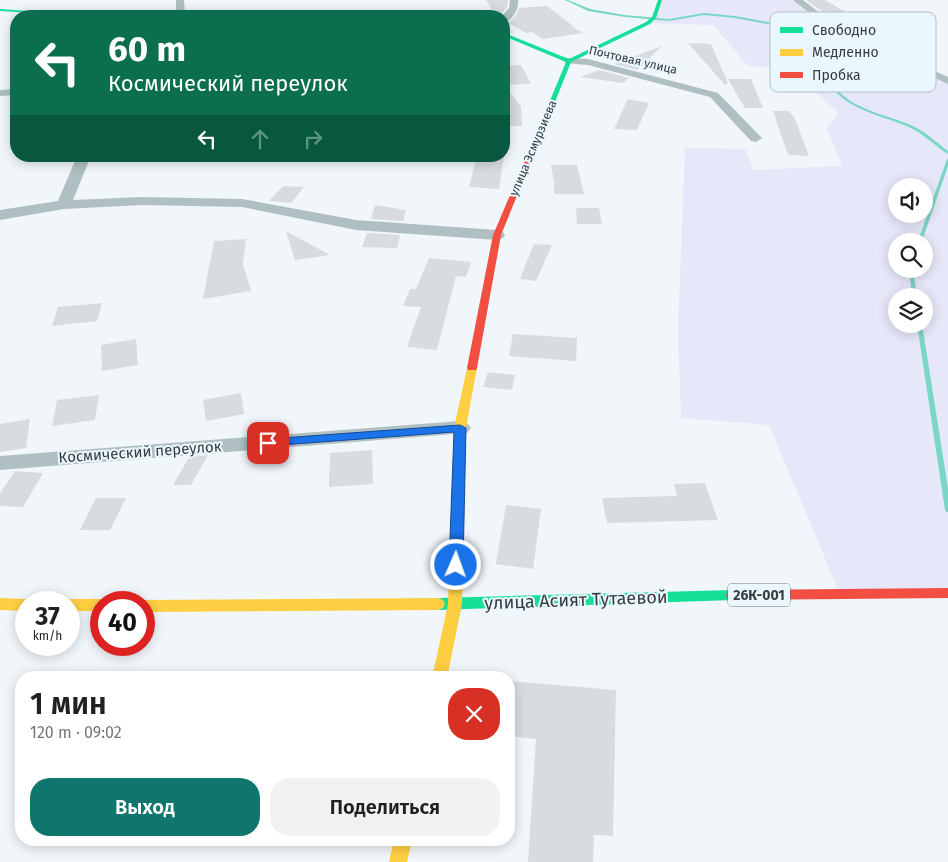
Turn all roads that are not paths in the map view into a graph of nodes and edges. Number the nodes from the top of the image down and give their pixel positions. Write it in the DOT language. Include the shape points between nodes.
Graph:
graph roads {
  1 [pos="514,0"];
  2 [pos="660,0"];
  3 [pos="797,0"];
  4 [pos="813,12"];
  5 [pos="510,13"];
  6 [pos="510,36"];
  7 [pos="569,61"];
  8 [pos="936,76"];
  9 [pos="948,81"];
  10 [pos="756,138"];
  11 [pos="82,162"];
  12 [pos="64,205"];
  13 [pos="0,214"];
  14 [pos="497,234"];
  15 [pos="460,428"];
  16 [pos="0,463"];
  17 [pos="948,594"];
  18 [pos="0,604"];
  19 [pos="455,604"];
  20 [pos="15,605"];
  21 [pos="155,606"];
  22 [pos="441,671"];
  23 [pos="402,846"];
  24 [pos="398,862"];
  1 -- 5 [label="street"];
  2 -- 7 [label="street, Почтовая улица" via="654,18 648,23"];
  3 -- 4 [label="street"];
  6 -- 7 [label="street"];
  7 -- 10 [label="street, Почтовая улица" via="588,62 714,95"];
  7 -- 14 [label="street, улица Эсмурзиева"];
  8 -- 9 [label="street"];
  11 -- 12 [label="street"];
  12 -- 13 [label="street"];
  12 -- 14 [label="street" via="142,201 242,203 356,225"];
  14 -- 15 [label="street, улица Эсмурзиева"];
  15 -- 16 [label="street, Космический переулок"];
  15 -- 19 [label="street, улица Эсмурзиева"];
  17 -- 19 [label="street, улица Асият Тутаевой / 26К-001" via="670,596"];
  18 -- 20 [label="street"];
  19 -- 21 [label="street, улица Асият Тутаевой / 26К-001"];
  19 -- 22 [label="street, улица Эсмурзиева"];
  23 -- 24 [label="street"];
}
